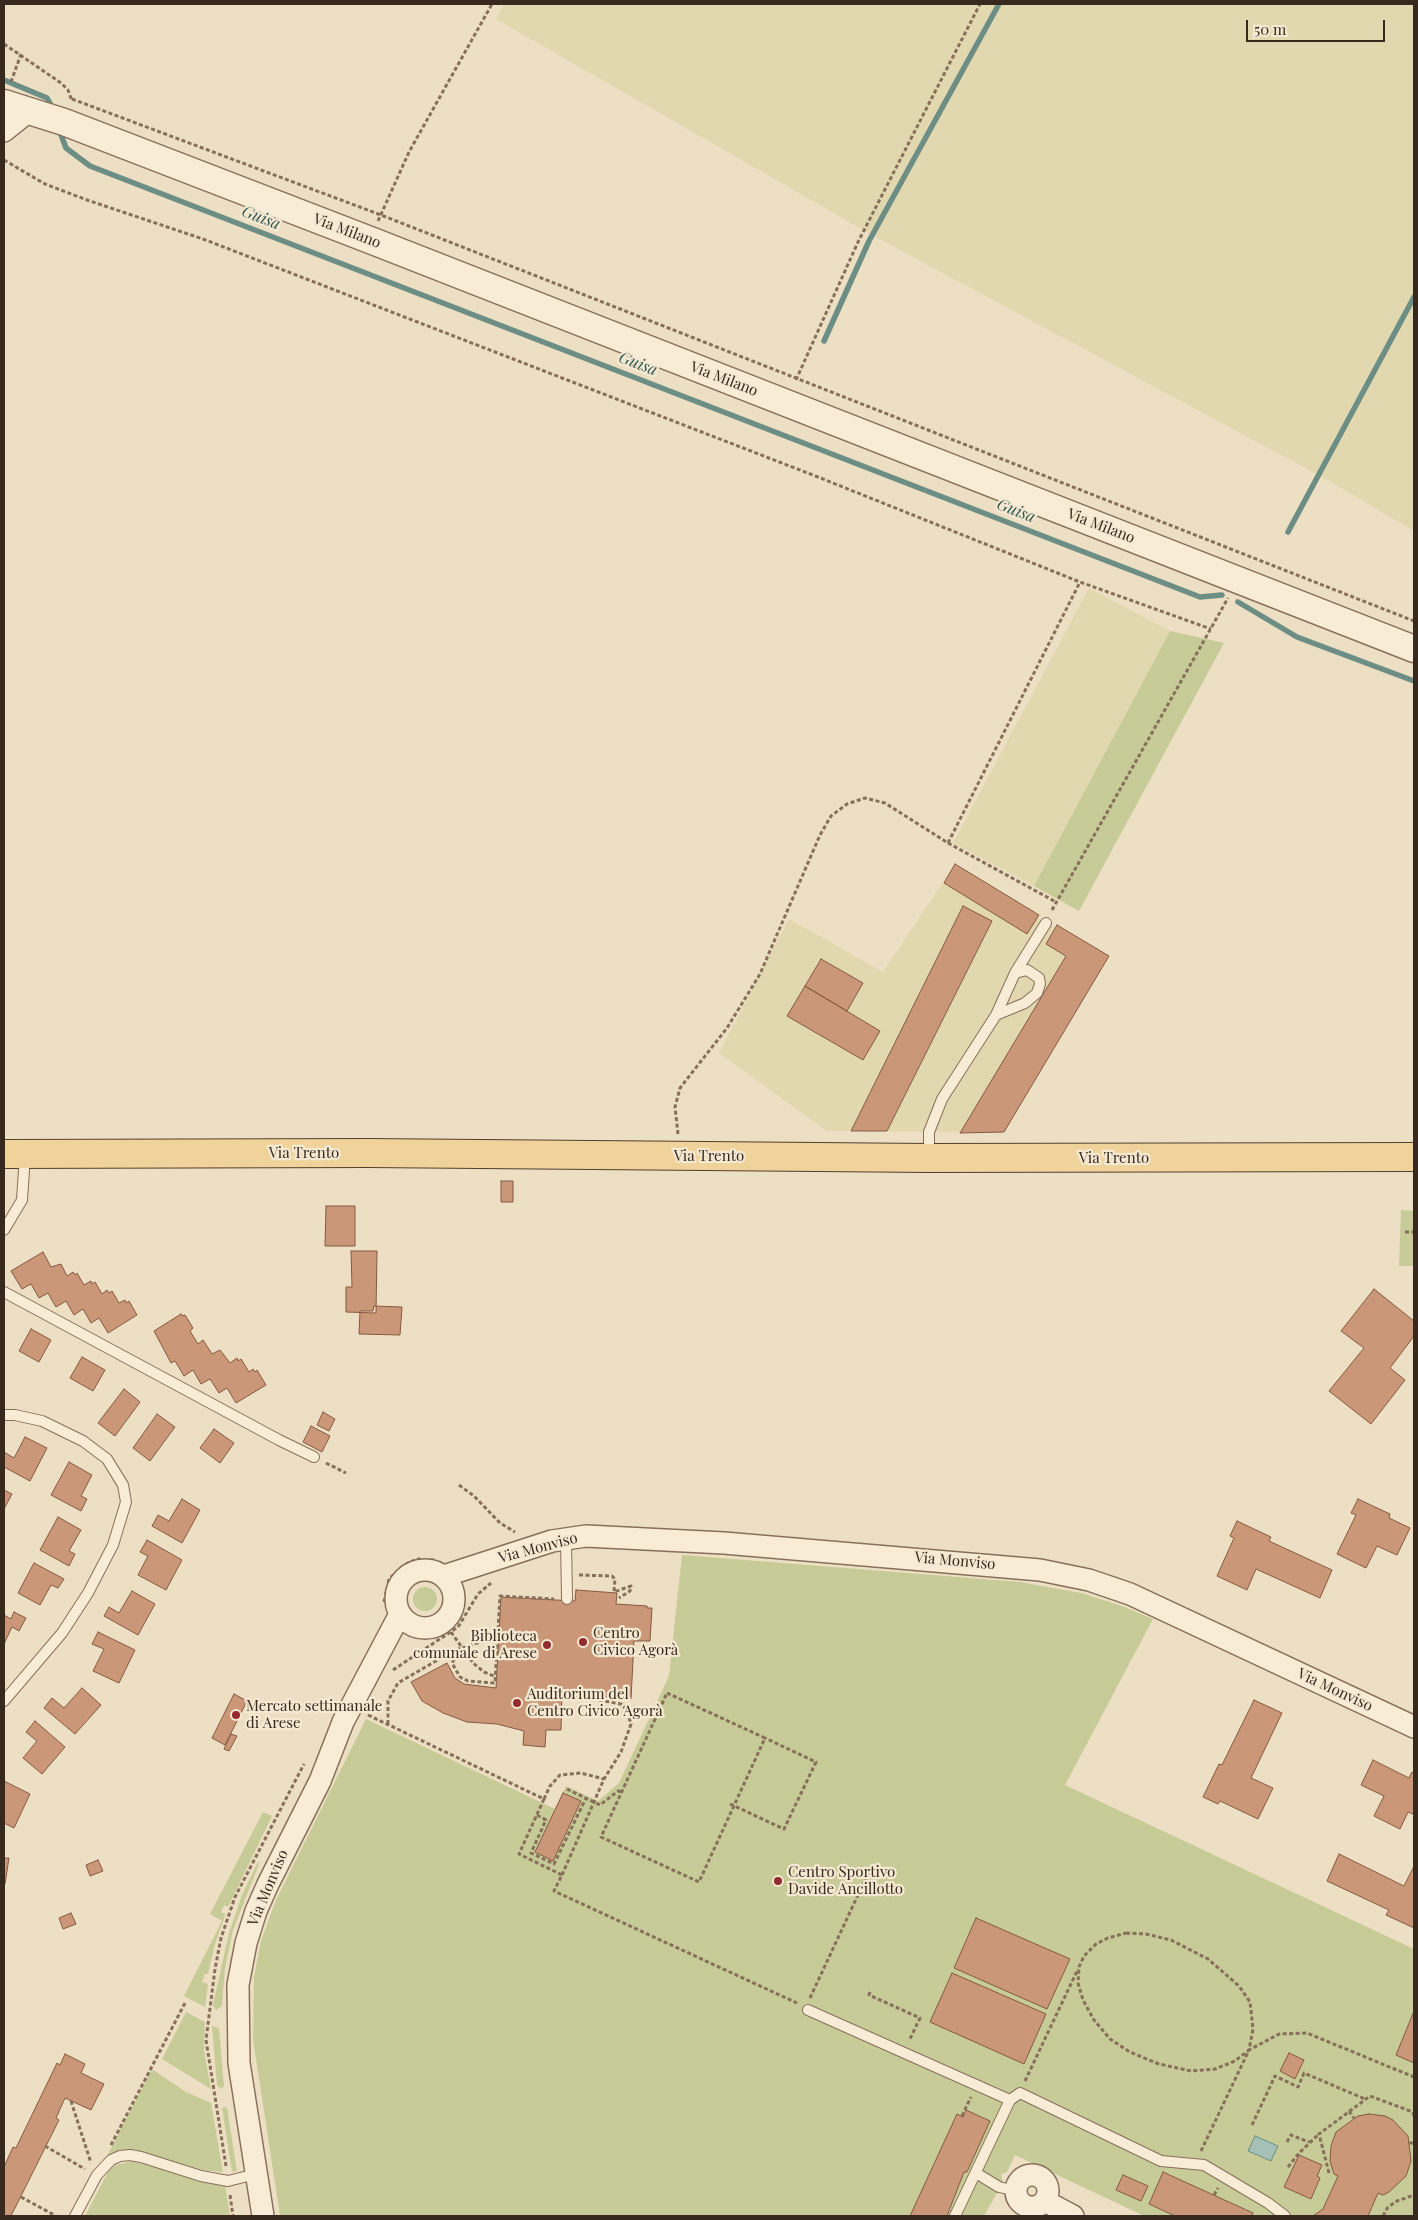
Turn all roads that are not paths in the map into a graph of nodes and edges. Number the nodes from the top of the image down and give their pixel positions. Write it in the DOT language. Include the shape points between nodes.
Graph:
graph roads {
  1 [pos="6,95"];
  2 [pos="30,111"];
  3 [pos="4,131"];
  4 [pos="1414,649"];
  5 [pos="1046,923"];
  6 [pos="1015,973"];
  7 [pos="996,1014"];
  8 [pos="15,1154"];
  9 [pos="1414,1157"];
  10 [pos="929,1158"];
  11 [pos="4,1230"];
  12 [pos="4,1292"];
  13 [pos="4,1415"];
  14 [pos="314,1457"];
  15 [pos="566,1538"];
  16 [pos="448,1582"];
  17 [pos="567,1599"];
  18 [pos="405,1619"];
  19 [pos="4,1701"];
  20 [pos="1414,1727"];
  21 [pos="807,2009"];
  22 [pos="1010,2100"];
  23 [pos="976,2173"];
  24 [pos="256,2174"];
  25 [pos="1016,2191"];
  26 [pos="75,2216"];
  27 [pos="263,2216"];
  28 [pos="955,2216"];
  29 [pos="1073,2216"];
  30 [pos="1285,2216"];
  1 -- 2 [label="street, Via Milano"];
  2 -- 3 [label="street"];
  2 -- 4 [label="street, Via Milano" via="68,110 370,240"];
  5 -- 6 [label="lane"];
  6 -- 7 [label="lane"];
  6 -- 7 [label="lane" via="1026,970 1039,978 1037,993 1026,1003"];
  7 -- 10 [label="lane" via="942,1099 932,1121"];
  8 -- 10 [label="main road, Via Trento"];
  8 -- 11 [label="lane" via="22,1200"];
  9 -- 10 [label="main road, Via Trento"];
  12 -- 14 [label="lane"];
  13 -- 19 [label="lane" via="42,1421 83,1441 107,1459 123,1485 126,1502 113,1545 88,1594 62,1633"];
  15 -- 16 [label="street, Via Monviso" via="468,1568"];
  15 -- 17 [label="lane"];
  15 -- 20 [label="street, Via Monviso" via="597,1536 724,1543 1012,1566 1072,1576 1111,1586 1168,1610"];
  16 -- 18 [label="street" via="454,1606 444,1621 427,1628"];
  16 -- 18 [label="street" via="424,1569 405,1578 396,1599"];
  18 -- 24 [label="street, Via Monviso" via="385,1640 344,1722 320,1780 256,1911 246,1943 238,1986 237,2024 239,2063"];
  21 -- 22 [label="lane"];
  22 -- 23 [label="lane"];
  22 -- 30 [label="lane" via="1020,2093 1161,2162 1204,2165"];
  23 -- 25 [label="lane" via="1000,2187"];
  23 -- 28 [label="lane"];
  24 -- 26 [label="lane" via="228,2180 200,2176 130,2155 120,2156 96,2175"];
  24 -- 27 [label="street, Via Monviso"];
  25 -- 29 [label="street" via="1024,2205 1035,2207 1045,2201"];
}
